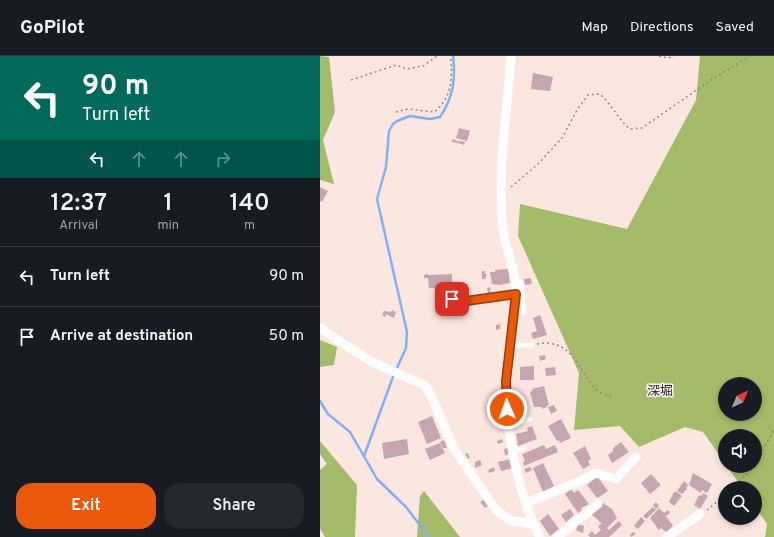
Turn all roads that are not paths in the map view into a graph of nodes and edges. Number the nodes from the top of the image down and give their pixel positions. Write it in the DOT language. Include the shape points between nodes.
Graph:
graph roads {
  1 [pos="510,56"];
  2 [pos="515,283"];
  3 [pos="516,294"];
  4 [pos="452,299"];
  5 [pos="524,312"];
  6 [pos="320,328"];
  7 [pos="508,345"];
  8 [pos="532,345"];
  9 [pos="530,419"];
  10 [pos="508,427"];
  11 [pos="524,448"];
  12 [pos="513,452"];
  13 [pos="636,457"];
  14 [pos="526,503"];
  15 [pos="598,504"];
  16 [pos="700,514"];
  17 [pos="533,524"];
  18 [pos="540,537"];
  19 [pos="557,537"];
  20 [pos="667,537"];
  1 -- 2 [label="street" via="501,192 503,230"];
  2 -- 3 [label="street"];
  2 -- 5 [label="lane" via="521,282"];
  3 -- 4 [label="lane" via="459,302"];
  3 -- 7 [label="street"];
  6 -- 17 [label="street" via="370,361 424,386 430,393 454,449 496,510 511,521"];
  7 -- 8 [label="lane"];
  7 -- 10 [label="street"];
  9 -- 10 [label="lane"];
  10 -- 12 [label="street"];
  11 -- 12 [label="lane"];
  12 -- 14 [label="street"];
  13 -- 14 [label="street" via="616,479 596,473"];
  14 -- 17 [label="street"];
  15 -- 19 [label="street"];
  16 -- 20 [label="street" via="682,524"];
  17 -- 18 [label="street"];
}
